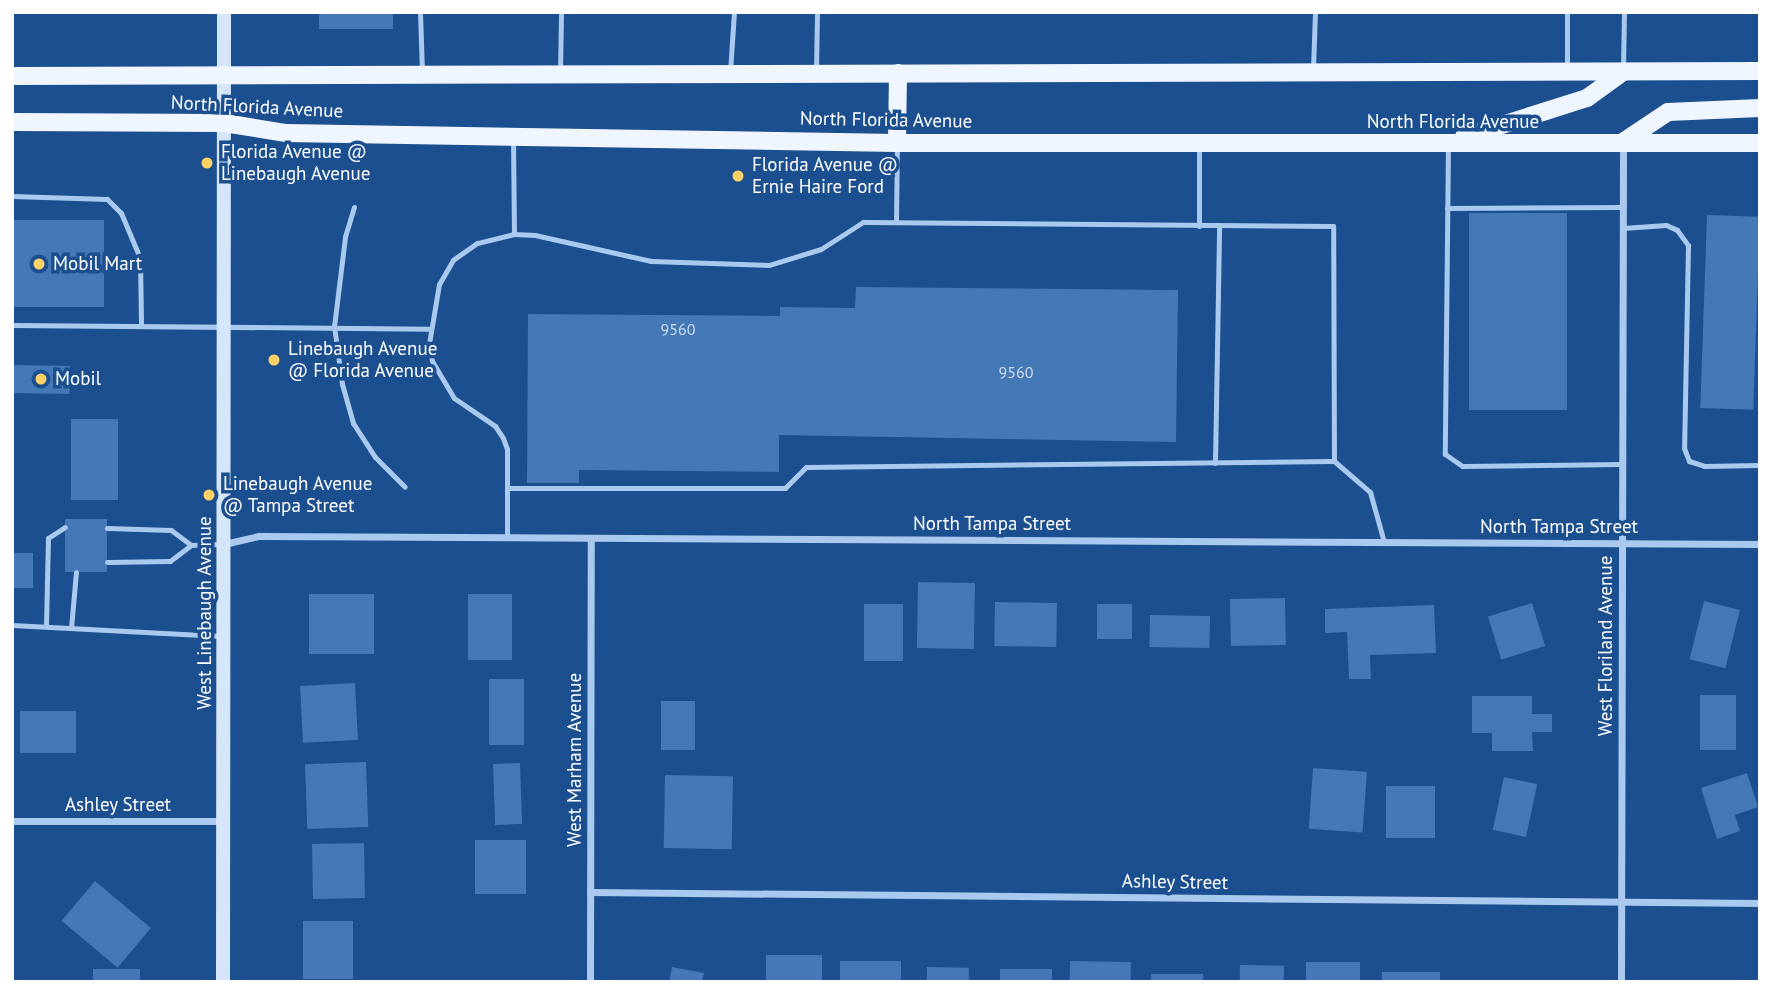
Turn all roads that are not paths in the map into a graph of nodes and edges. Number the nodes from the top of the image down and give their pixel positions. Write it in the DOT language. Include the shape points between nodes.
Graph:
graph roads {
  1 [pos="224,12"];
  2 [pos="419,12"];
  3 [pos="561,12"];
  4 [pos="734,12"];
  5 [pos="817,12"];
  6 [pos="1315,12"];
  7 [pos="1567,12"];
  8 [pos="1624,12"];
  9 [pos="1760,71"];
  10 [pos="1567,72"];
  11 [pos="1623,72"];
  12 [pos="898,73"];
  13 [pos="1313,73"];
  14 [pos="422,74"];
  15 [pos="816,74"];
  16 [pos="560,75"];
  17 [pos="730,75"];
  18 [pos="12,76"];
  19 [pos="224,76"];
  20 [pos="1760,108"];
  21 [pos="12,122"];
  22 [pos="224,123"];
  23 [pos="513,134"];
  24 [pos="1623,142"];
  25 [pos="897,143"];
  26 [pos="1199,143"];
  27 [pos="1448,143"];
  28 [pos="1760,143"];
  29 [pos="12,196"];
  30 [pos="354,207"];
  31 [pos="1623,207"];
  32 [pos="1447,208"];
  33 [pos="896,222"];
  34 [pos="1199,226"];
  35 [pos="1219,227"];
  36 [pos="1623,228"];
  37 [pos="513,234"];
  38 [pos="12,325"];
  39 [pos="141,325"];
  40 [pos="224,326"];
  41 [pos="334,326"];
  42 [pos="429,329"];
  43 [pos="1334,461"];
  44 [pos="1215,463"];
  45 [pos="1622,464"];
  46 [pos="1760,465"];
  47 [pos="405,487"];
  48 [pos="507,488"];
  49 [pos="65,527"];
  50 [pos="107,528"];
  51 [pos="507,538"];
  52 [pos="591,538"];
  53 [pos="1384,542"];
  54 [pos="224,544"];
  55 [pos="1622,544"];
  56 [pos="1760,544"];
  57 [pos="191,545"];
  58 [pos="107,562"];
  59 [pos="76,572"];
  60 [pos="12,625"];
  61 [pos="46,626"];
  62 [pos="71,628"];
  63 [pos="224,636"];
  64 [pos="12,821"];
  65 [pos="224,821"];
  66 [pos="590,892"];
  67 [pos="1621,902"];
  68 [pos="1760,903"];
  69 [pos="223,982"];
  70 [pos="590,982"];
  71 [pos="1621,982"];
  1 -- 19 [label="street, West Linebaugh Avenue"];
  2 -- 14 [label="lane"];
  3 -- 16 [label="lane"];
  4 -- 17 [label="lane"];
  5 -- 15 [label="lane"];
  6 -- 13 [label="lane"];
  7 -- 10 [label="lane"];
  8 -- 11 [label="lane"];
  9 -- 11 [label="main road, North Florida Avenue"];
  10 -- 11 [label="main road, North Florida Avenue"];
  10 -- 13 [label="main road, North Florida Avenue"];
  11 -- 27 [label="main road" via="1587,98"];
  12 -- 13 [label="main road, North Florida Avenue"];
  12 -- 15 [label="main road, North Florida Avenue"];
  12 -- 25 [label="main road"];
  14 -- 16 [label="main road, North Florida Avenue"];
  14 -- 19 [label="main road, North Florida Avenue"];
  15 -- 17 [label="main road, North Florida Avenue"];
  16 -- 17 [label="main road, North Florida Avenue"];
  18 -- 19 [label="main road, North Florida Avenue"];
  19 -- 22 [label="street, West Linebaugh Avenue"];
  20 -- 24 [label="main road" via="1668,112"];
  21 -- 22 [label="main road, North Florida Avenue"];
  22 -- 23 [label="main road, North Florida Avenue" via="286,133"];
  22 -- 40 [label="street, West Linebaugh Avenue"];
  23 -- 25 [label="main road, North Florida Avenue"];
  23 -- 37 [label="lane"];
  24 -- 27 [label="main road, North Florida Avenue"];
  24 -- 28 [label="main road, North Florida Avenue"];
  24 -- 31 [label="street, West Floriland Avenue"];
  25 -- 26 [label="main road, North Florida Avenue"];
  25 -- 33 [label="lane"];
  26 -- 27 [label="main road, North Florida Avenue"];
  26 -- 34 [label="lane"];
  27 -- 32 [label="lane"];
  29 -- 39 [label="lane" via="107,199 121,213 140,258"];
  30 -- 41 [label="lane" via="345,237"];
  31 -- 32 [label="lane"];
  31 -- 36 [label="street, West Floriland Avenue"];
  32 -- 45 [label="lane" via="1445,454 1462,466"];
  33 -- 34 [label="lane"];
  33 -- 37 [label="lane" via="863,222 821,249 769,265 664,263"];
  34 -- 35 [label="lane"];
  35 -- 43 [label="lane" via="1333,226"];
  35 -- 44 [label="lane"];
  36 -- 45 [label="street, West Floriland Avenue"];
  36 -- 46 [label="lane" via="1667,225 1688,245 1684,449 1689,461 1704,466"];
  37 -- 42 [label="lane" via="477,243 453,260 439,284"];
  38 -- 39 [label="lane"];
  39 -- 40 [label="lane"];
  40 -- 41 [label="lane"];
  40 -- 54 [label="street, West Linebaugh Avenue"];
  41 -- 42 [label="lane"];
  41 -- 47 [label="lane" via="353,423 375,457"];
  42 -- 48 [label="lane" via="432,361 446,386 503,438"];
  43 -- 44 [label="lane"];
  43 -- 53 [label="lane" via="1370,492"];
  44 -- 48 [label="lane" via="806,467 785,488"];
  45 -- 55 [label="street, West Floriland Avenue"];
  48 -- 51 [label="lane"];
  49 -- 61 [label="lane" via="48,538"];
  50 -- 57 [label="lane" via="171,530"];
  51 -- 52 [label="street, North Tampa Street"];
  51 -- 54 [label="street, North Tampa Street" via="259,537"];
  52 -- 53 [label="street, North Tampa Street"];
  52 -- 66 [label="street, West Marham Avenue"];
  53 -- 55 [label="street, North Tampa Street"];
  54 -- 57 [label="lane"];
  54 -- 63 [label="street, West Linebaugh Avenue"];
  55 -- 56 [label="street, North Tampa Street"];
  55 -- 67 [label="street, West Floriland Avenue"];
  57 -- 58 [label="lane" via="170,561"];
  59 -- 62 [label="lane"];
  60 -- 61 [label="lane"];
  61 -- 62 [label="lane"];
  62 -- 63 [label="lane"];
  63 -- 65 [label="street, West Linebaugh Avenue"];
  64 -- 65 [label="street, Ashley Street"];
  65 -- 69 [label="street, West Linebaugh Avenue"];
  66 -- 67 [label="street, Ashley Street"];
  66 -- 70 [label="street, West Marham Avenue"];
  67 -- 68 [label="street, Ashley Street"];
  67 -- 71 [label="street, West Floriland Avenue"];
}
